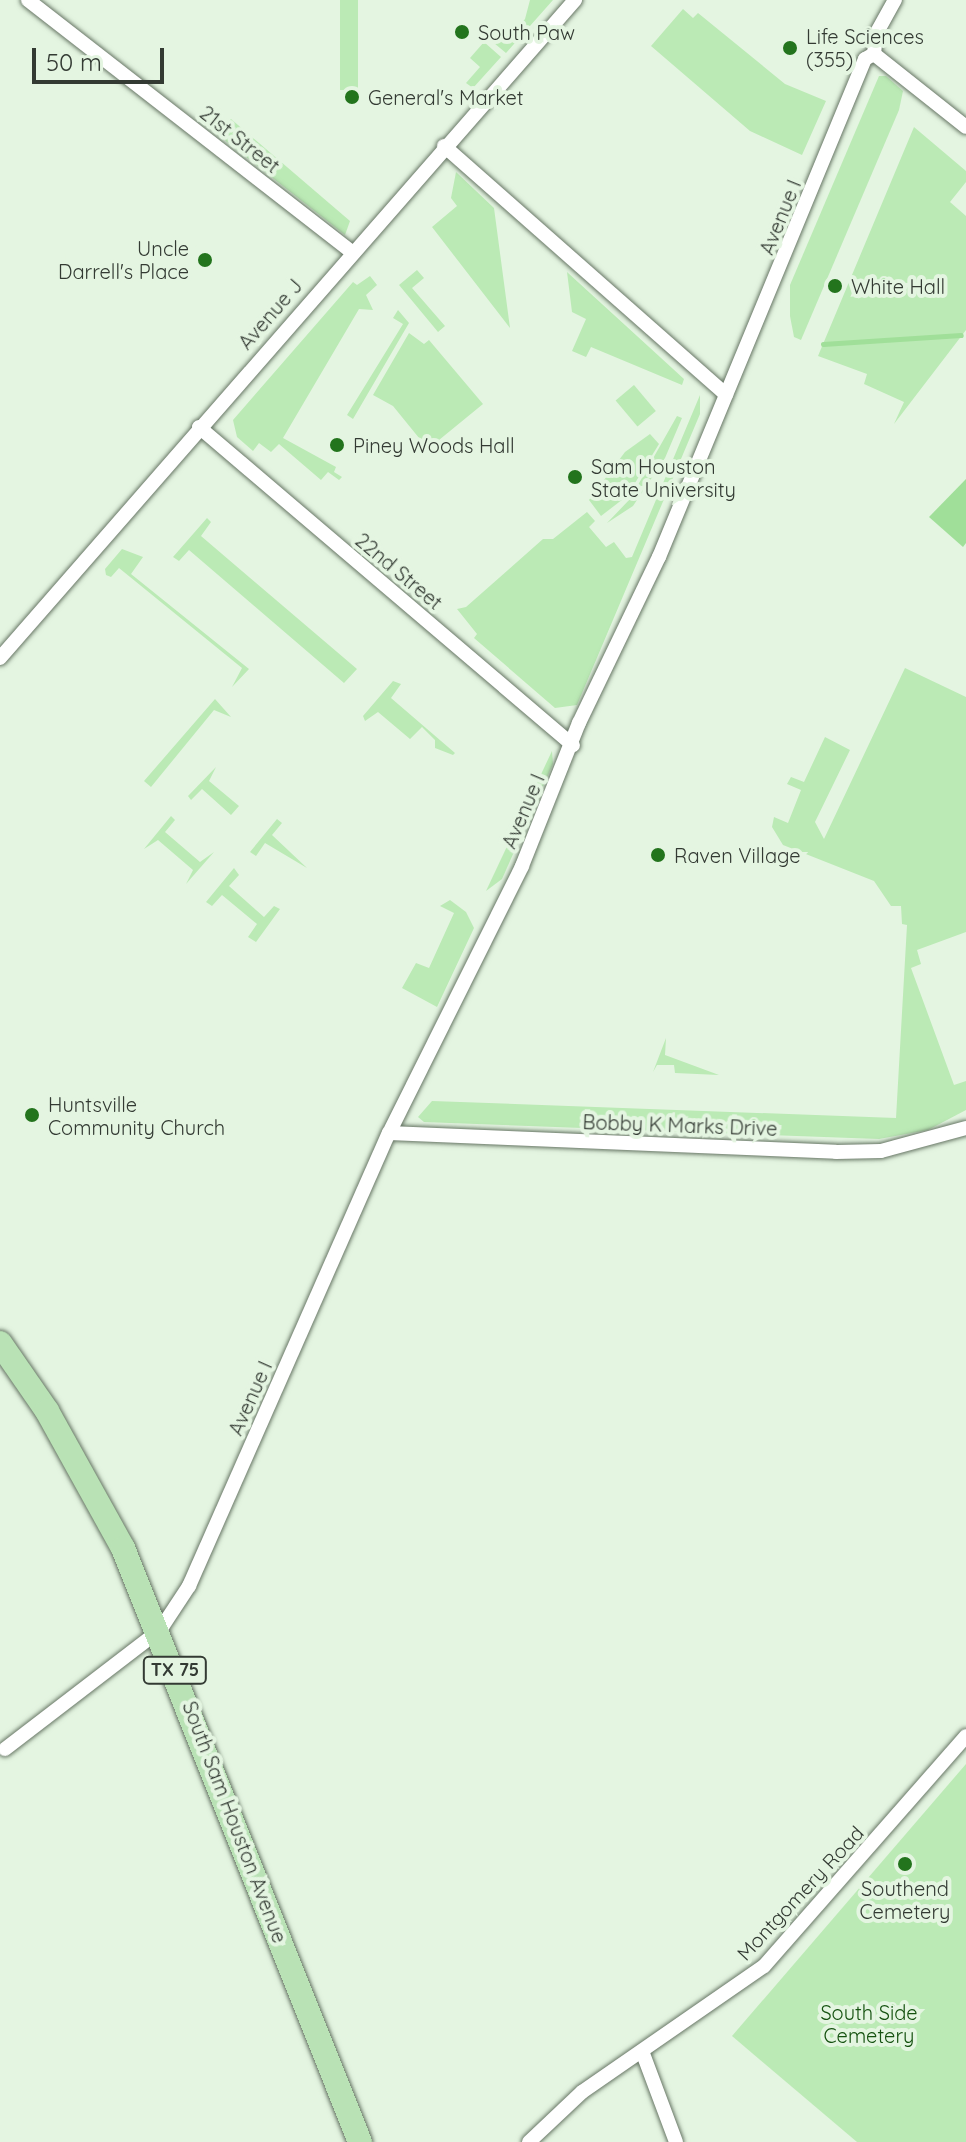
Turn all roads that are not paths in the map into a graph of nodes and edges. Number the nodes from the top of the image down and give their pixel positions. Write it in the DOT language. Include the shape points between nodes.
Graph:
graph roads {
  1 [pos="28,0"];
  2 [pos="575,0"];
  3 [pos="895,0"];
  4 [pos="874,54"];
  5 [pos="966,127"];
  6 [pos="444,146"];
  7 [pos="351,251"];
  8 [pos="726,395"];
  9 [pos="199,427"];
  10 [pos="0,658"];
  11 [pos="573,745"];
  12 [pos="966,1128"];
  13 [pos="389,1133"];
  14 [pos="0,1343"];
  15 [pos="160,1630"];
  16 [pos="966,1736"];
  17 [pos="5,1749"];
  18 [pos="642,2051"];
  19 [pos="360,2142"];
  20 [pos="529,2142"];
  21 [pos="676,2142"];
  1 -- 7 [label="street, 21st Street"];
  2 -- 6 [label="street, Avenue J"];
  3 -- 4 [label="street, Avenue I" via="876,34"];
  4 -- 5 [label="street"];
  4 -- 8 [label="street, Avenue I" via="865,59"];
  6 -- 7 [label="street, Avenue J"];
  6 -- 8 [label="street"];
  7 -- 9 [label="street, Avenue J"];
  8 -- 11 [label="street, Avenue I"];
  9 -- 10 [label="street, Avenue J"];
  9 -- 11 [label="street, 22nd Street"];
  11 -- 13 [label="street, Avenue I" via="522,866"];
  12 -- 13 [label="street, Bobby K Marks Drive" via="881,1151 836,1152"];
  13 -- 15 [label="street, Avenue I" via="189,1586"];
  14 -- 15 [label="main road, South Sam Houston Avenue / TX 75" via="85,1477"];
  15 -- 17 [label="street, Avenue I"];
  15 -- 19 [label="main road, South Sam Houston Avenue / TX 75"];
  16 -- 18 [label="street, Montgomery Road" via="764,1966"];
  18 -- 20 [label="street, Montgomery Road" via="582,2092"];
  18 -- 21 [label="street"];
}
